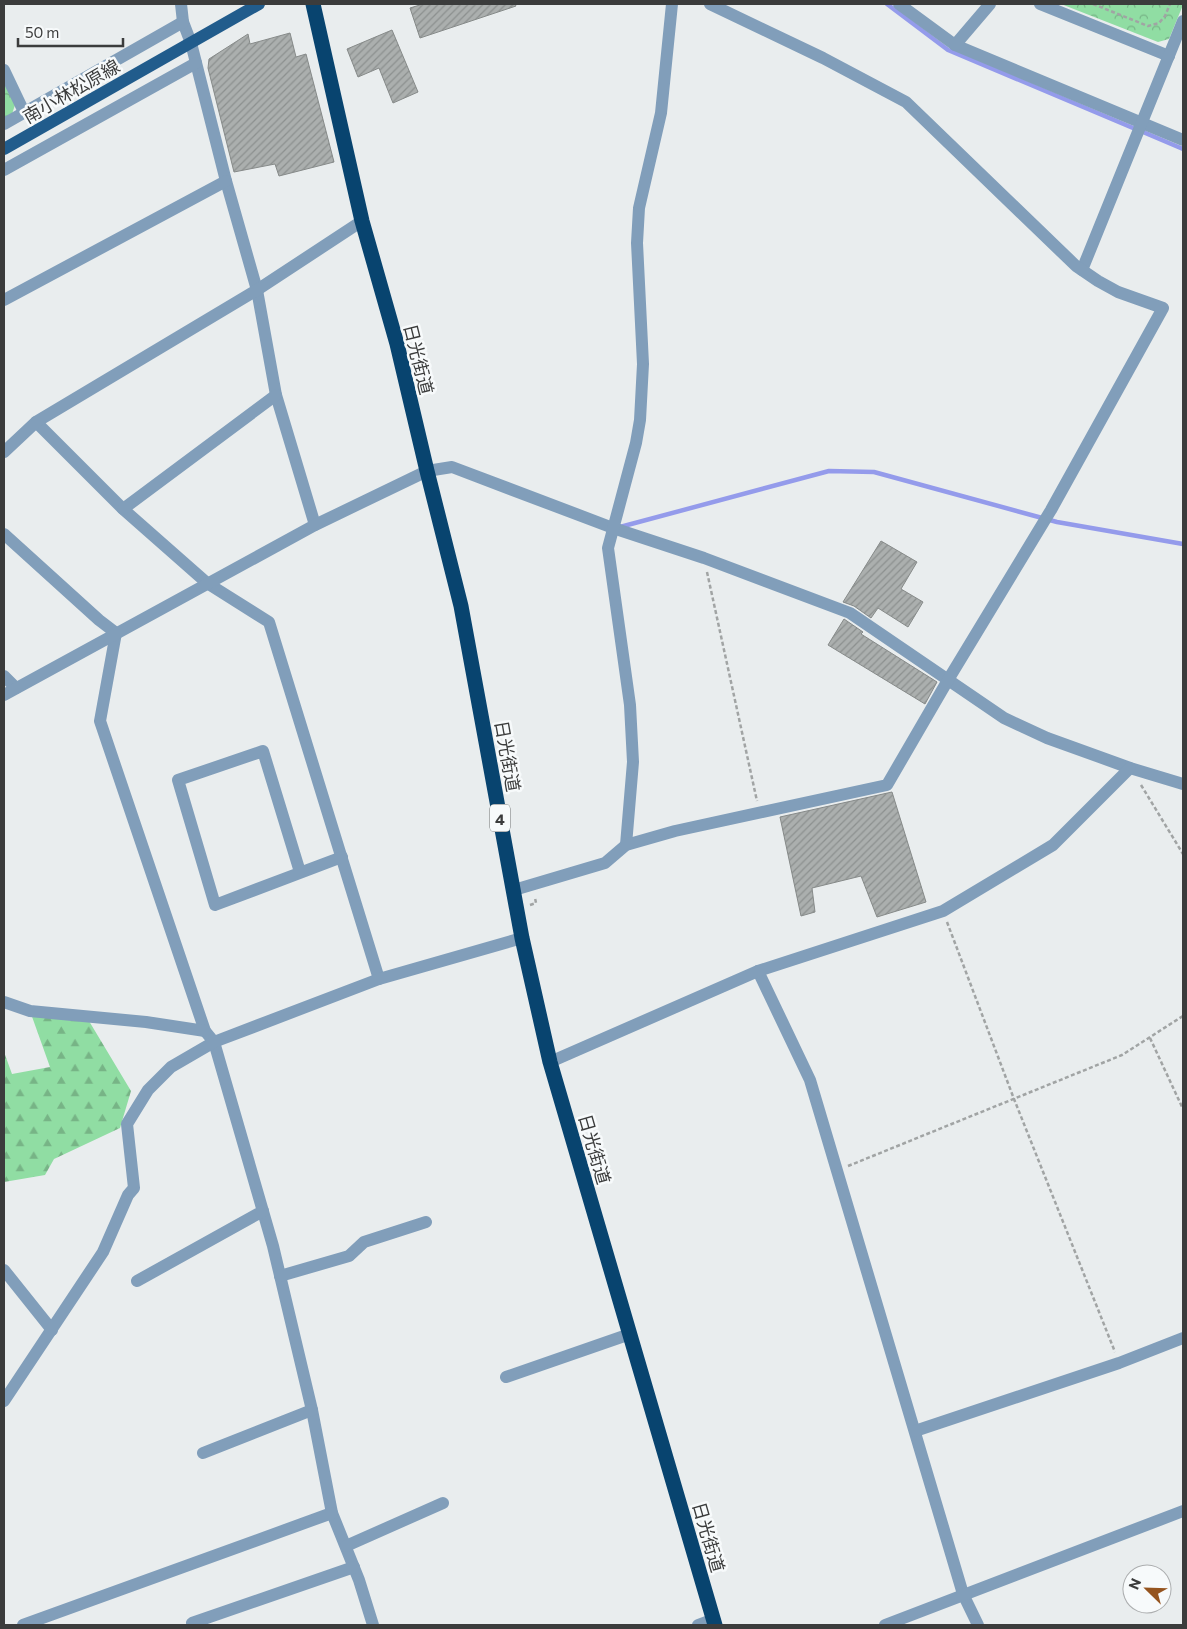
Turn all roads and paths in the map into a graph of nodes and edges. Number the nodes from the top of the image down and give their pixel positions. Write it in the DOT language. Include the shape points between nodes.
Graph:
graph roads {
  1 [pos="181,4"];
  2 [pos="259,4"];
  3 [pos="312,4"];
  4 [pos="672,4"];
  5 [pos="710,4"];
  6 [pos="899,4"];
  7 [pos="990,4"];
  8 [pos="1040,4"];
  9 [pos="1093,4"];
  10 [pos="1170,4"];
  11 [pos="1183,21"];
  12 [pos="184,22"];
  13 [pos="191,43"];
  14 [pos="955,45"];
  15 [pos="1168,56"];
  16 [pos="196,62"];
  17 [pos="4,70"];
  18 [pos="24,112"];
  19 [pos="1141,123"];
  20 [pos="4,124"];
  21 [pos="1183,140"];
  22 [pos="4,149"];
  23 [pos="4,170"];
  24 [pos="226,182"];
  25 [pos="362,221"];
  26 [pos="1082,270"];
  27 [pos="257,290"];
  28 [pos="4,300"];
  29 [pos="276,394"];
  30 [pos="36,422"];
  31 [pos="4,452"];
  32 [pos="427,471"];
  33 [pos="123,509"];
  34 [pos="315,525"];
  35 [pos="614,528"];
  36 [pos="4,534"];
  37 [pos="704,558"];
  38 [pos="208,583"];
  39 [pos="116,633"];
  40 [pos="4,676"];
  41 [pos="948,680"];
  42 [pos="16,688"];
  43 [pos="4,695"];
  44 [pos="1130,768"];
  45 [pos="1183,784"];
  46 [pos="759,813"];
  47 [pos="626,845"];
  48 [pos="1183,854"];
  49 [pos="342,857"];
  50 [pos="300,872"];
  51 [pos="514,890"];
  52 [pos="943,911"];
  53 [pos="522,938"];
  54 [pos="758,971"];
  55 [pos="380,979"];
  56 [pos="4,1002"];
  57 [pos="1183,1016"];
  58 [pos="205,1031"];
  59 [pos="1150,1037"];
  60 [pos="214,1042"];
  61 [pos="550,1062"];
  62 [pos="1014,1099"];
  63 [pos="1183,1109"];
  64 [pos="836,1171"];
  65 [pos="263,1211"];
  66 [pos="426,1222"];
  67 [pos="4,1270"];
  68 [pos="280,1276"];
  69 [pos="137,1281"];
  70 [pos="52,1330"];
  71 [pos="630,1334"];
  72 [pos="1183,1338"];
  73 [pos="1119,1363"];
  74 [pos="506,1377"];
  75 [pos="4,1400"];
  76 [pos="312,1410"];
  77 [pos="915,1431"];
  78 [pos="203,1453"];
  79 [pos="443,1503"];
  80 [pos="1183,1512"];
  81 [pos="332,1513"];
  82 [pos="346,1546"];
  83 [pos="354,1567"];
  84 [pos="963,1594"];
  85 [pos="714,1622"];
  86 [pos="23,1625"];
  87 [pos="193,1625"];
  88 [pos="373,1625"];
  89 [pos="698,1625"];
  90 [pos="885,1625"];
  91 [pos="978,1625"];
  1 -- 12 [label="street"];
  2 -- 13 [label="main road, 南小林松原線"];
  3 -- 25 [label="highway, 日光街道 / 4"];
  4 -- 35 [label="street" via="661,113 638,208 643,364 640,420"];
  5 -- 26 [label="street" via="906,102"];
  6 -- 14 [label="street"];
  7 -- 14 [label="street"];
  8 -- 15 [label="street"];
  9 -- 10 [label="path" via="1148,26 1159,23"];
  11 -- 15 [label="street"];
  12 -- 13 [label="street"];
  12 -- 18 [label="street"];
  13 -- 16 [label="street"];
  13 -- 22 [label="main road, 南小林松原線"];
  14 -- 19 [label="street"];
  15 -- 19 [label="street"];
  16 -- 23 [label="street"];
  16 -- 24 [label="street"];
  17 -- 18 [label="street"];
  18 -- 20 [label="street"];
  19 -- 21 [label="street"];
  19 -- 26 [label="street"];
  24 -- 27 [label="street"];
  24 -- 28 [label="street"];
  25 -- 27 [label="street"];
  25 -- 32 [label="highway, 日光街道 / 4" via="397,344"];
  26 -- 41 [label="street" via="1118,292 1163,308 1051,510"];
  27 -- 29 [label="street"];
  27 -- 30 [label="street"];
  29 -- 33 [label="street"];
  29 -- 34 [label="street"];
  30 -- 31 [label="street"];
  30 -- 33 [label="street"];
  32 -- 34 [label="street"];
  32 -- 35 [label="street" via="452,467"];
  32 -- 51 [label="highway, 日光街道 / 4" via="461,606"];
  33 -- 38 [label="street"];
  34 -- 38 [label="street"];
  35 -- 37 [label="street"];
  35 -- 47 [label="street" via="608,548 630,705 633,762"];
  36 -- 39 [label="street"];
  37 -- 41 [label="street" via="850,613"];
  37 -- 46 [label="path"];
  38 -- 39 [label="street"];
  38 -- 49 [label="street" via="269,622"];
  39 -- 42 [label="street"];
  39 -- 58 [label="street" via="100,721"];
  40 -- 42 [label="street"];
  41 -- 44 [label="street" via="1004,718"];
  41 -- 46 [label="street" via="887,785"];
  42 -- 43 [label="street"];
  44 -- 45 [label="street"];
  44 -- 48 [label="path"];
  44 -- 52 [label="street" via="1053,845"];
  46 -- 47 [label="street"];
  47 -- 51 [label="street" via="605,863"];
  49 -- 50 [label="street"];
  49 -- 55 [label="street"];
  50 -- 50 [label="street" via="215,905 178,780 263,751"];
  51 -- 53 [label="highway, 日光街道 / 4"];
  52 -- 54 [label="street"];
  52 -- 62 [label="path"];
  53 -- 55 [label="street"];
  53 -- 61 [label="highway, 日光街道 / 4"];
  54 -- 61 [label="street"];
  54 -- 64 [label="street" via="810,1080"];
  55 -- 60 [label="street"];
  56 -- 58 [label="street" via="30,1011"];
  57 -- 59 [label="path"];
  58 -- 60 [label="street"];
  59 -- 62 [label="path" via="1122,1056"];
  59 -- 63 [label="path"];
  60 -- 65 [label="street"];
  60 -- 70 [label="street" via="171,1067 148,1090 127,1124 134,1188 103,1252"];
  61 -- 71 [label="highway, 日光街道 / 4"];
  62 -- 64 [label="path"];
  62 -- 73 [label="path"];
  64 -- 77 [label="street"];
  65 -- 68 [label="street"];
  65 -- 69 [label="street"];
  66 -- 68 [label="street" via="364,1242 349,1256"];
  67 -- 70 [label="street"];
  68 -- 76 [label="street"];
  70 -- 75 [label="street"];
  71 -- 74 [label="street"];
  71 -- 85 [label="highway, 日光街道 / 4"];
  72 -- 73 [label="street"];
  73 -- 77 [label="street"];
  76 -- 78 [label="street"];
  76 -- 81 [label="street"];
  77 -- 84 [label="street"];
  79 -- 82 [label="street"];
  80 -- 84 [label="street"];
  81 -- 82 [label="street"];
  81 -- 86 [label="street"];
  82 -- 83 [label="street"];
  83 -- 87 [label="street"];
  83 -- 88 [label="street"];
  84 -- 90 [label="street"];
  84 -- 91 [label="street"];
  85 -- 89 [label="street"];
}
